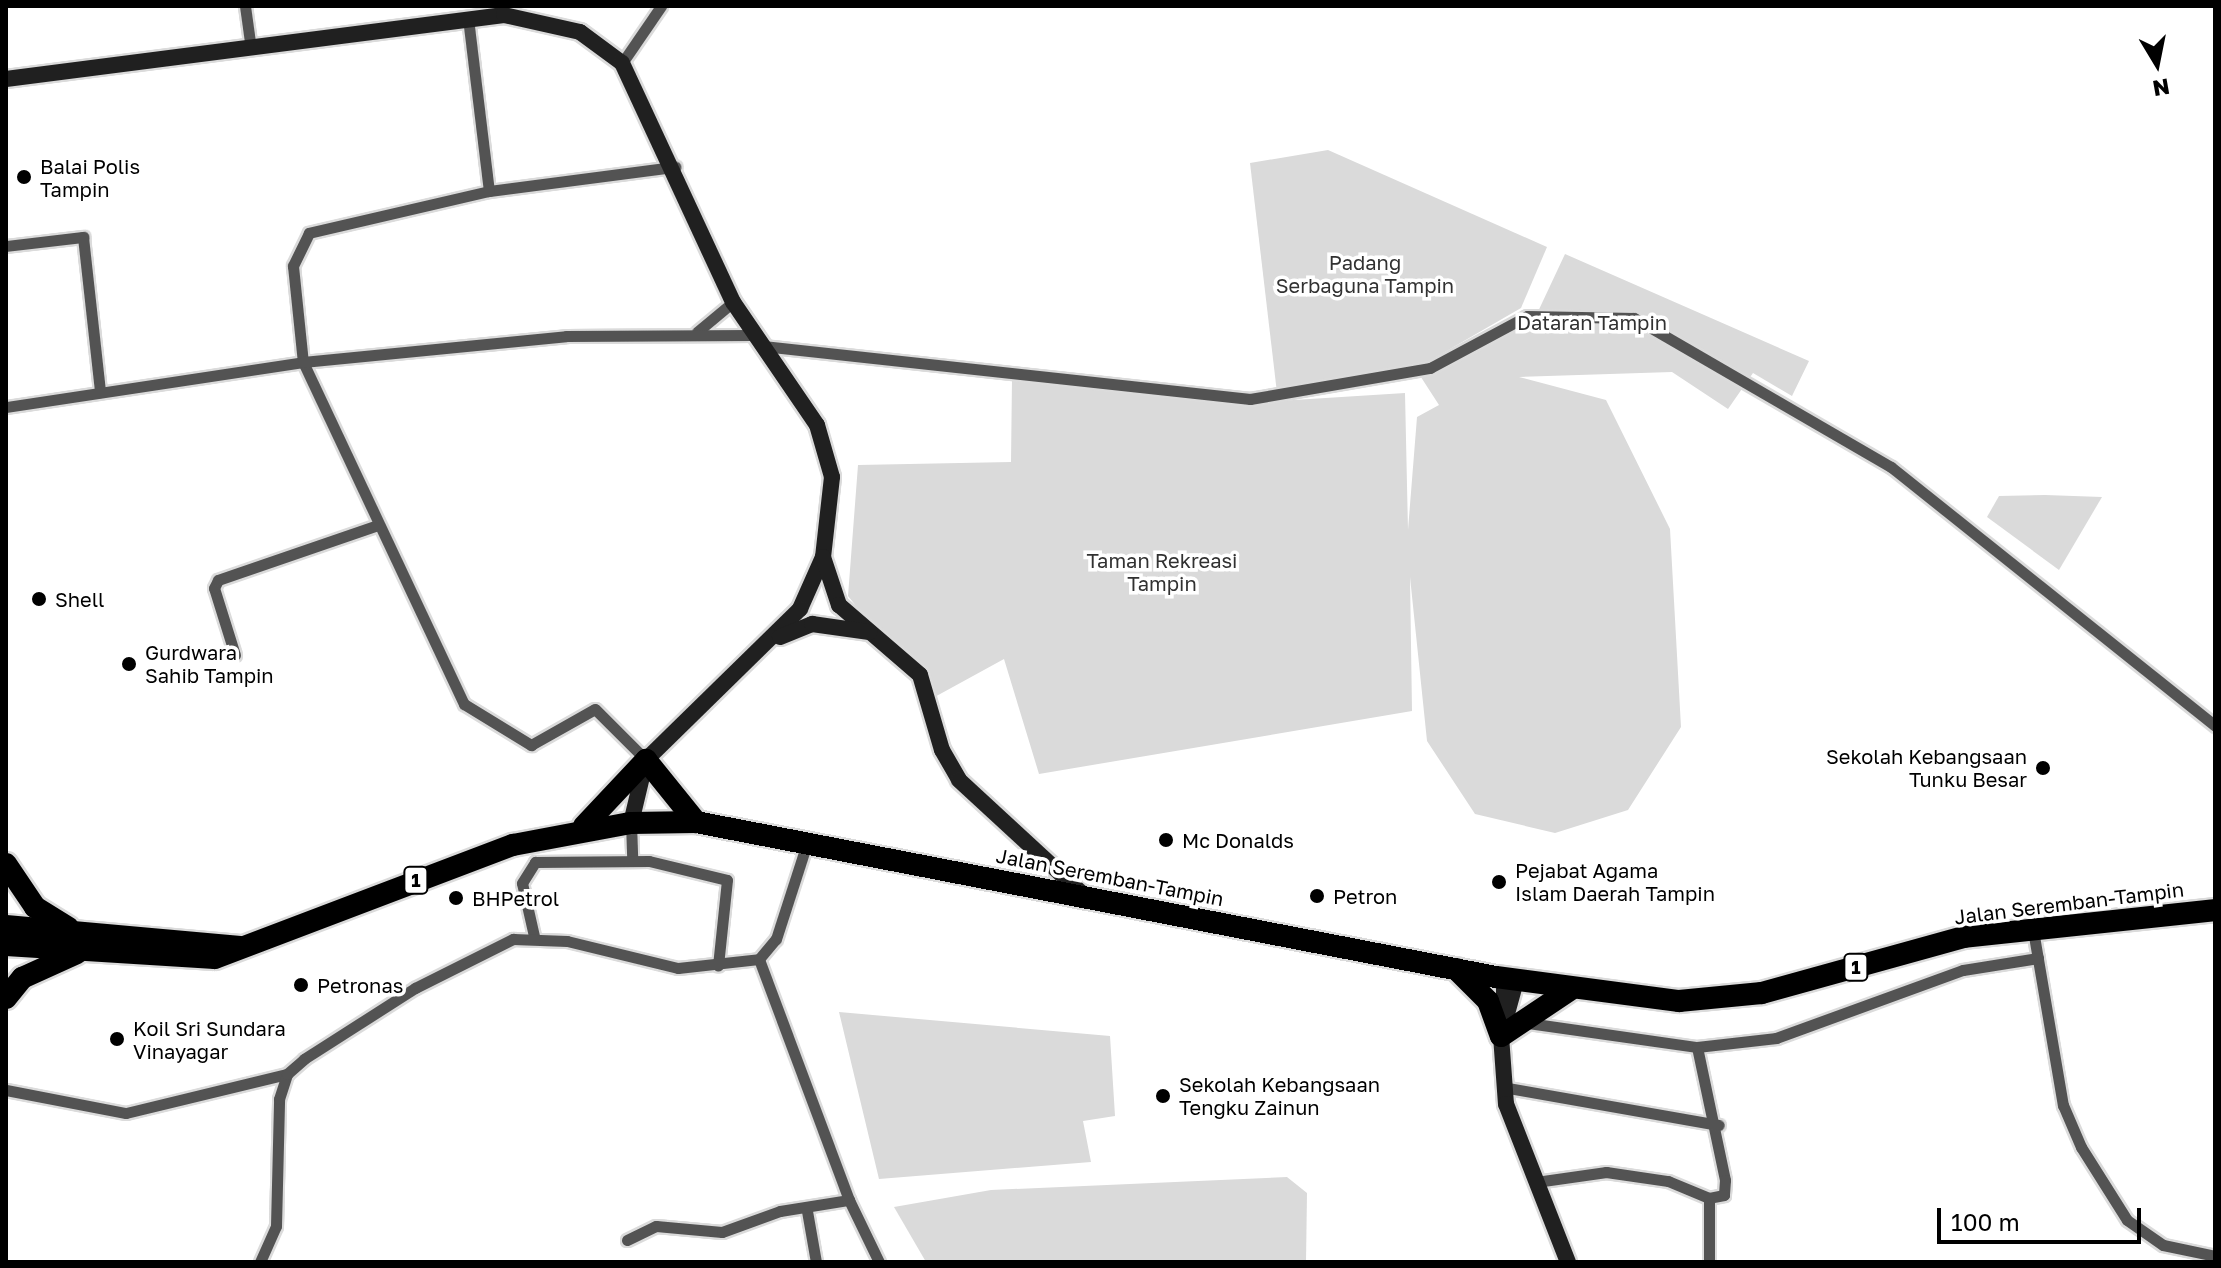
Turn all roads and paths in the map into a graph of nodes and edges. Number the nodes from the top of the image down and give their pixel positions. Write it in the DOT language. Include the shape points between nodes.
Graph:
graph roads {
  1 [pos="245,6"];
  2 [pos="661,6"];
  3 [pos="468,18"];
  4 [pos="251,49"];
  5 [pos="622,63"];
  6 [pos="6,79"];
  7 [pos="676,167"];
  8 [pos="489,191"];
  9 [pos="6,246"];
  10 [pos="733,302"];
  11 [pos="694,334"];
  12 [pos="758,341"];
  13 [pos="303,362"];
  14 [pos="100,392"];
  15 [pos="6,407"];
  16 [pos="378,525"];
  17 [pos="823,557"];
  18 [pos="811,587"];
  19 [pos="836,598"];
  20 [pos="800,609"];
  21 [pos="820,624"];
  22 [pos="871,632"];
  23 [pos="777,638"];
  24 [pos="235,655"];
  25 [pos="2215,726"];
  26 [pos="646,760"];
  27 [pos="696,822"];
  28 [pos="631,823"];
  29 [pos="584,826"];
  30 [pos="807,843"];
  31 [pos="632,858"];
  32 [pos="6,864"];
  33 [pos="1087,898"];
  34 [pos="2215,910"];
  35 [pos="6,926"];
  36 [pos="2033,930"];
  37 [pos="534,936"];
  38 [pos="75,941"];
  39 [pos="6,945"];
  40 [pos="2038,958"];
  41 [pos="759,959"];
  42 [pos="718,966"];
  43 [pos="1455,969"];
  44 [pos="1510,979"];
  45 [pos="1570,990"];
  46 [pos="6,998"];
  47 [pos="1506,1024"];
  48 [pos="1697,1047"];
  49 [pos="287,1074"];
  50 [pos="1503,1087"];
  51 [pos="6,1090"];
  52 [pos="1719,1125"];
  53 [pos="1536,1182"];
  54 [pos="1709,1198"];
  55 [pos="849,1200"];
  56 [pos="807,1211"];
  57 [pos="627,1240"];
  58 [pos="2215,1256"];
  59 [pos="260,1262"];
  60 [pos="816,1262"];
  61 [pos="879,1262"];
  62 [pos="1568,1262"];
  63 [pos="1709,1262"];
  1 -- 4 [label="street"];
  2 -- 5 [label="street"];
  3 -- 4 [label="street"];
  3 -- 5 [label="street" via="557,23"];
  3 -- 8 [label="street"];
  4 -- 6 [label="street"];
  5 -- 7 [label="street"];
  7 -- 8 [label="street"];
  7 -- 10 [label="street"];
  8 -- 13 [label="street" via="309,233 293,266"];
  9 -- 14 [label="street" via="83,237"];
  10 -- 11 [label="street"];
  10 -- 12 [label="street"];
  11 -- 12 [label="street"];
  11 -- 13 [label="street" via="566,336"];
  12 -- 17 [label="street" via="827,448 832,512"];
  12 -- 25 [label="street" via="1250,399 1430,368 1527,316 1634,318 1891,467"];
  13 -- 14 [label="street"];
  13 -- 16 [label="street"];
  14 -- 15 [label="street"];
  16 -- 24 [label="street" via="218,580 214,588"];
  16 -- 26 [label="street" via="464,704 531,745 595,709"];
  17 -- 18 [label="street"];
  17 -- 19 [label="street"];
  18 -- 19 [label="street"];
  18 -- 20 [label="street"];
  19 -- 21 [label="street"];
  19 -- 22 [label="street"];
  20 -- 21 [label="street"];
  20 -- 23 [label="street"];
  21 -- 22 [label="street"];
  21 -- 23 [label="street"];
  22 -- 33 [label="street" via="920,675 942,750 959,780"];
  23 -- 26 [label="street"];
  26 -- 27 [label="highway" via="672,802"];
  26 -- 28 [label="street"];
  26 -- 29 [label="highway"];
  27 -- 28 [label="highway, Jalan Seremban-Tampin / 1"];
  27 -- 30 [label="highway, Jalan Seremban-Tampin / 1"];
  28 -- 29 [label="highway, Jalan Seremban-Tampin / 1"];
  28 -- 31 [label="street"];
  29 -- 38 [label="highway, Jalan Seremban-Tampin / 1" via="513,845 241,947"];
  30 -- 33 [label="highway, Jalan Seremban-Tampin / 1"];
  30 -- 41 [label="street" via="776,939"];
  31 -- 37 [label="street" via="535,862 522,883"];
  31 -- 42 [label="street" via="722,873 729,893"];
  32 -- 38 [label="highway" via="35,907"];
  33 -- 43 [label="highway, Jalan Seremban-Tampin / 1"];
  34 -- 36 [label="highway, Jalan Seremban-Tampin / 1"];
  35 -- 38 [label="highway, Jalan Seremban-Tampin / 1"];
  36 -- 40 [label="street"];
  36 -- 45 [label="highway, Jalan Seremban-Tampin / 1" via="1964,937 1720,1000"];
  37 -- 42 [label="street" via="678,968"];
  37 -- 49 [label="street" via="415,988"];
  38 -- 39 [label="highway, 1"];
  38 -- 46 [label="highway" via="22,978"];
  40 -- 48 [label="street" via="1963,970 1776,1038"];
  40 -- 58 [label="street" via="2063,1105 2081,1147 2127,1220 2163,1245"];
  41 -- 42 [label="street"];
  41 -- 55 [label="street"];
  43 -- 44 [label="highway, Jalan Seremban-Tampin / 1"];
  43 -- 47 [label="highway"];
  44 -- 45 [label="highway, Jalan Seremban-Tampin / 1"];
  44 -- 47 [label="street"];
  45 -- 47 [label="highway"];
  47 -- 48 [label="street"];
  47 -- 50 [label="street"];
  48 -- 52 [label="street"];
  49 -- 51 [label="street" via="126,1113"];
  49 -- 59 [label="street" via="276,1226"];
  50 -- 52 [label="street"];
  50 -- 53 [label="street"];
  52 -- 54 [label="street" via="1724,1195"];
  53 -- 54 [label="street" via="1606,1172 1668,1181"];
  53 -- 62 [label="street"];
  54 -- 63 [label="street"];
  55 -- 56 [label="street"];
  55 -- 61 [label="street"];
  56 -- 57 [label="street" via="780,1211 711,1234 656,1226"];
  56 -- 60 [label="street"];
}
